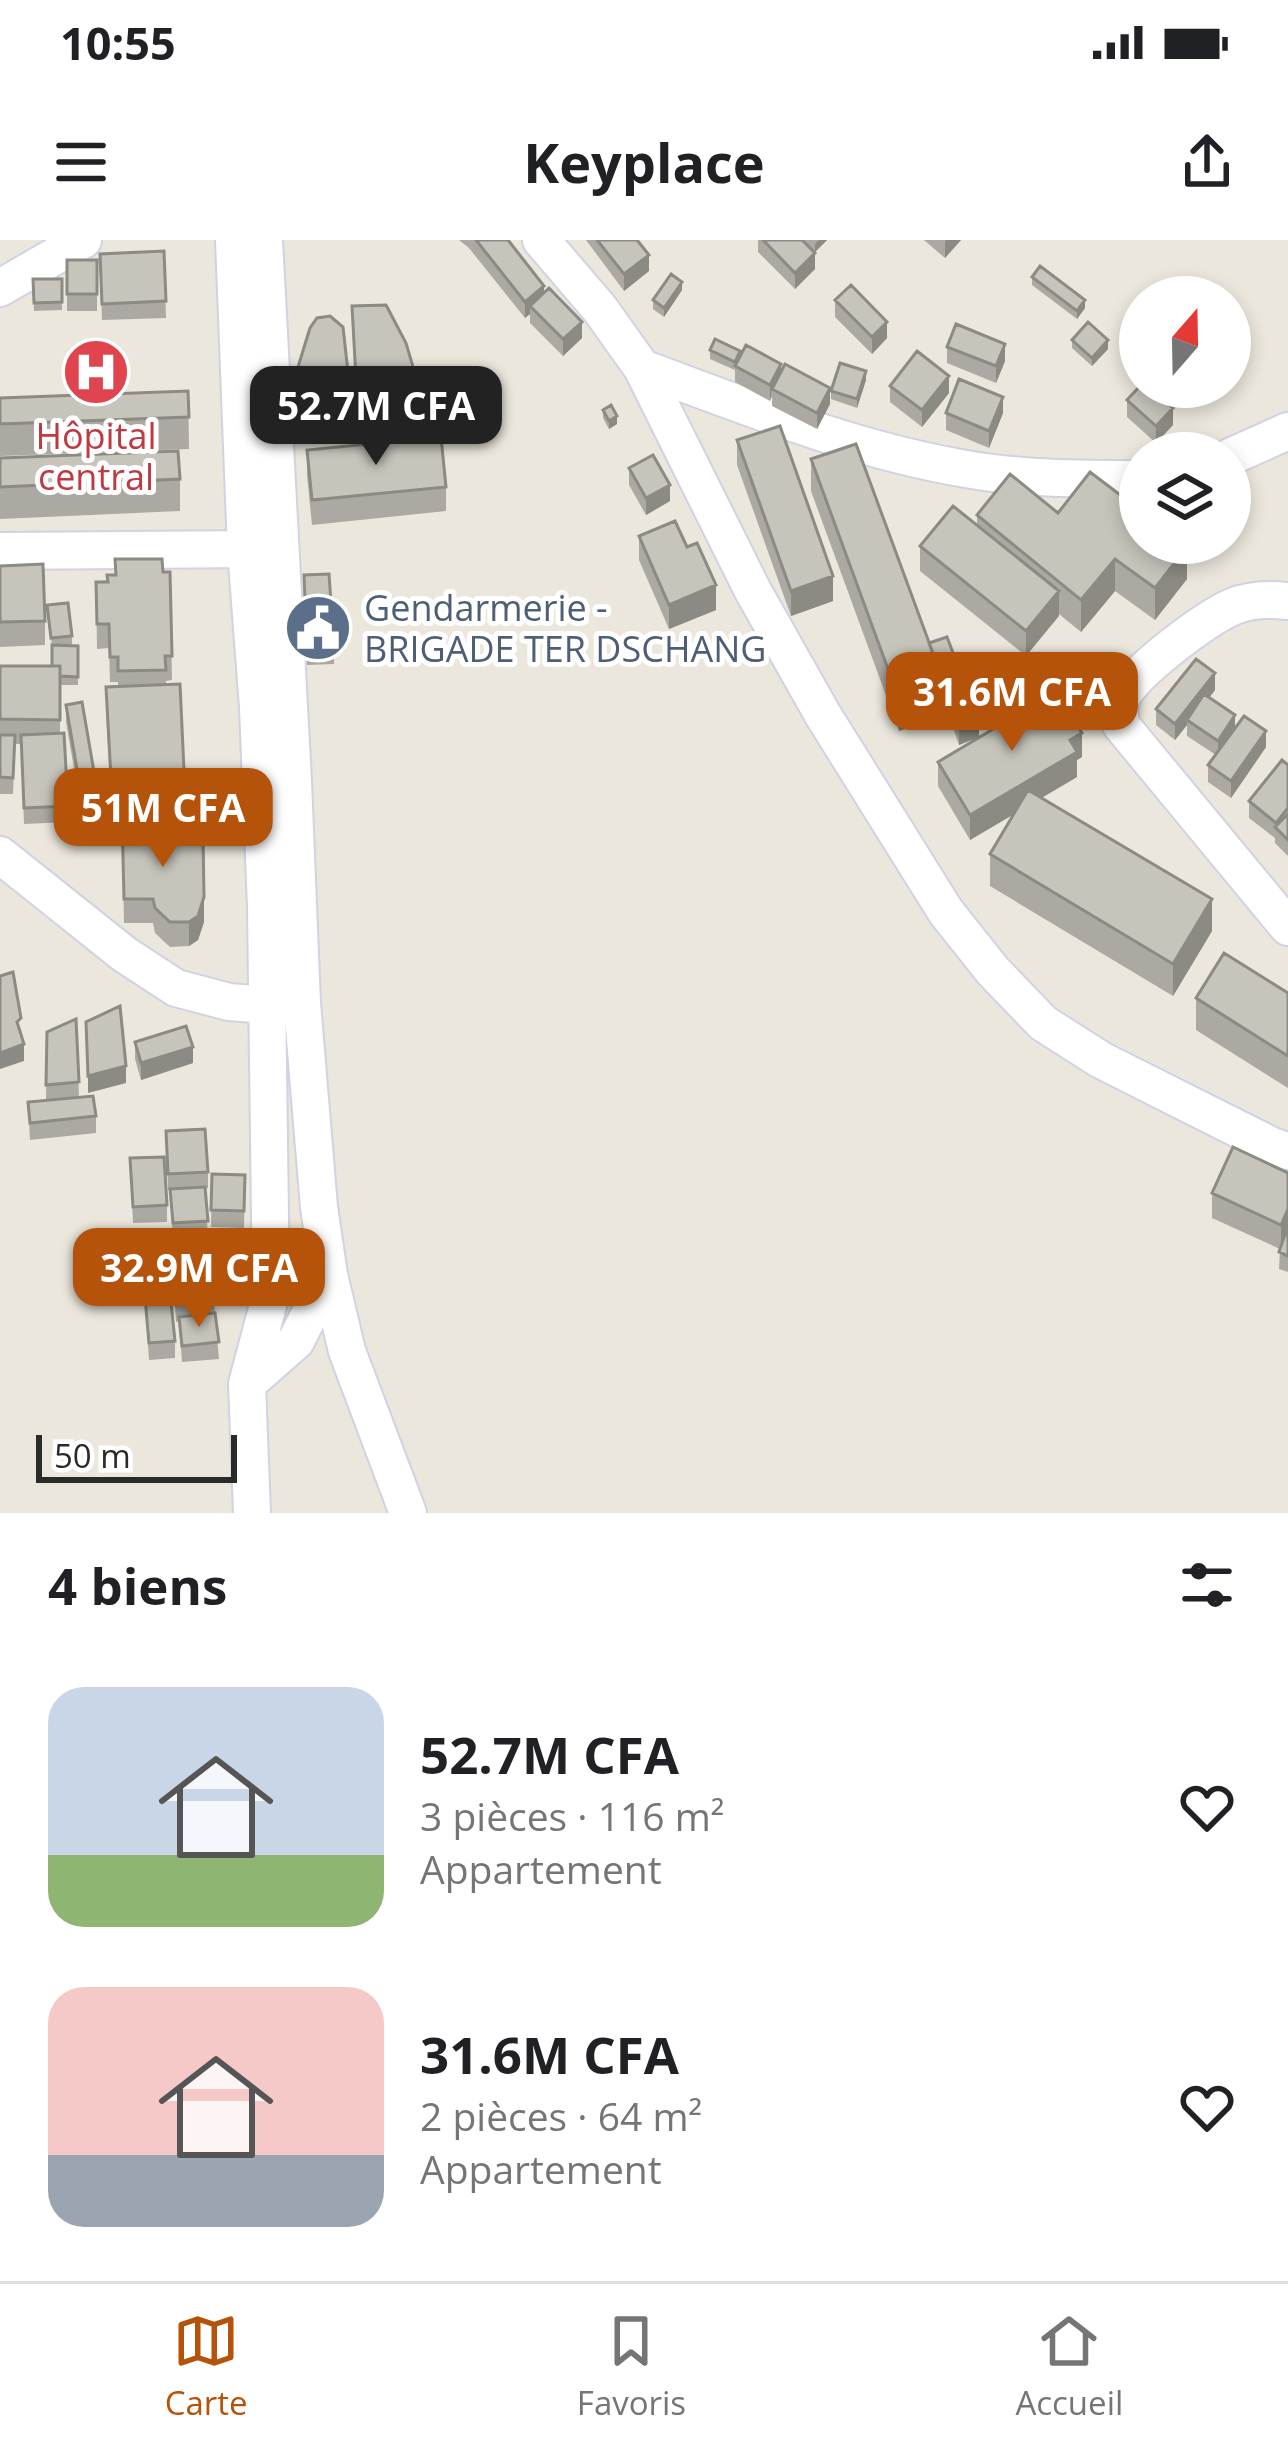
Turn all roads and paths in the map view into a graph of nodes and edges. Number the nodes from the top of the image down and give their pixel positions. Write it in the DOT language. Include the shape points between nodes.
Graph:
graph roads {
  1 [pos="83,240"];
  2 [pos="233,240"];
  3 [pos="264,240"];
  4 [pos="542,240"];
  5 [pos="0,288"];
  6 [pos="642,368"];
  7 [pos="1288,431"];
  8 [pos="1251,448"];
  9 [pos="1119,479"];
  10 [pos="263,549"];
  11 [pos="0,551"];
  12 [pos="1288,601"];
  13 [pos="0,855"];
  14 [pos="1288,927"];
  15 [pos="284,1004"];
  16 [pos="1288,1151"];
  17 [pos="329,1275"];
  18 [pos="271,1294"];
  19 [pos="307,1324"];
  20 [pos="347,1351"];
  21 [pos="247,1384"];
  22 [pos="252,1513"];
  23 [pos="408,1513"];
  1 -- 5 [label="street"];
  2 -- 10 [label="street"];
  3 -- 10 [label="street"];
  4 -- 6 [label="street"];
  6 -- 9 [label="street" via="850,443 968,470"];
  6 -- 16 [label="street" via="823,716 946,912 993,970 1043,1023 1101,1060"];
  7 -- 8 [label="street"];
  10 -- 11 [label="street"];
  10 -- 15 [label="street" via="266,908"];
  12 -- 14 [label="street" via="1234,605 1202,624 1119,702 1121,725"];
  13 -- 15 [label="street" via="176,988 229,1002"];
  15 -- 17 [label="street"];
  15 -- 18 [label="street"];
  17 -- 19 [label="street"];
  17 -- 20 [label="street"];
  18 -- 19 [label="street"];
  18 -- 21 [label="street"];
  19 -- 20 [label="street"];
  19 -- 21 [label="street"];
  20 -- 23 [label="street"];
  21 -- 22 [label="street"];
}
